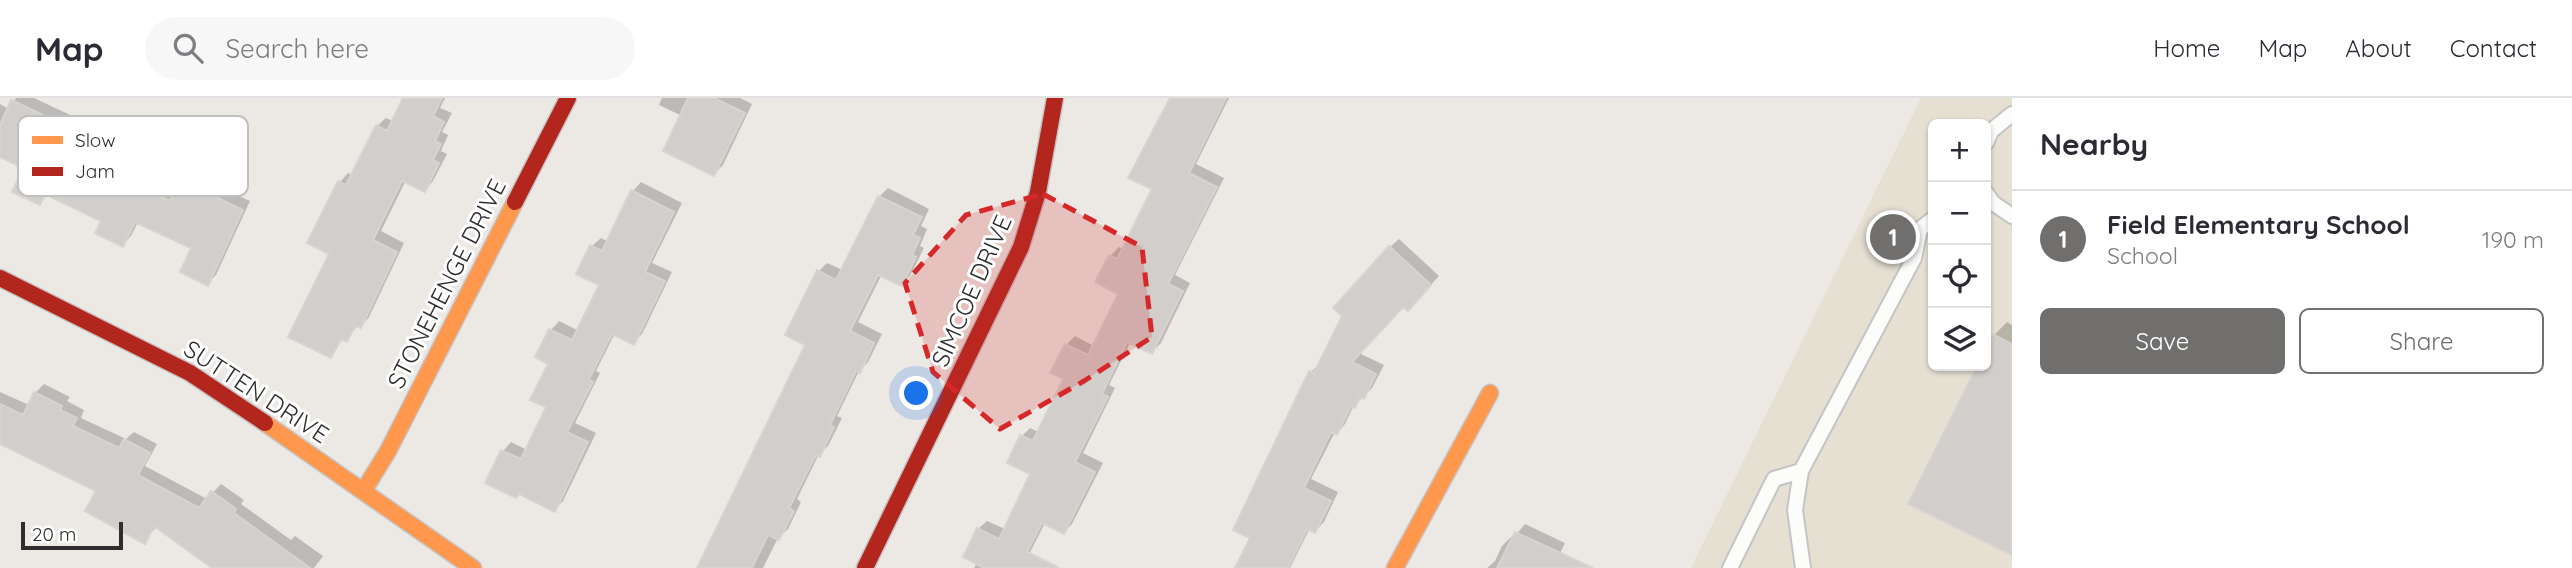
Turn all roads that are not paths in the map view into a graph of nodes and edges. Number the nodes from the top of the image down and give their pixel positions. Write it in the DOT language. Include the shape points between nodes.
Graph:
graph roads {
  1 [pos="568,98"];
  2 [pos="1055,98"];
  3 [pos="2012,114"];
  4 [pos="1991,131"];
  5 [pos="1991,200"];
  6 [pos="2012,216"];
  7 [pos="1928,223"];
  8 [pos="0,278"];
  9 [pos="1490,393"];
  10 [pos="1801,471"];
  11 [pos="365,490"];
  12 [pos="473,568"];
  13 [pos="865,568"];
  14 [pos="1395,568"];
  15 [pos="1730,568"];
  16 [pos="1803,568"];
  1 -- 11 [label="street, STONEHENGE DRIVE"];
  2 -- 13 [label="street, SIMCOE DRIVE" via="1038,192 1021,247"];
  3 -- 4 [label="lane"];
  5 -- 6 [label="lane"];
  7 -- 10 [label="lane" via="1920,229 1914,257"];
  8 -- 11 [label="street, SUTTEN DRIVE" via="202,380"];
  9 -- 14 [label="street"];
  10 -- 15 [label="lane" via="1774,479"];
  10 -- 16 [label="lane" via="1795,510"];
  11 -- 12 [label="street, SUTTEN DRIVE"];
}
